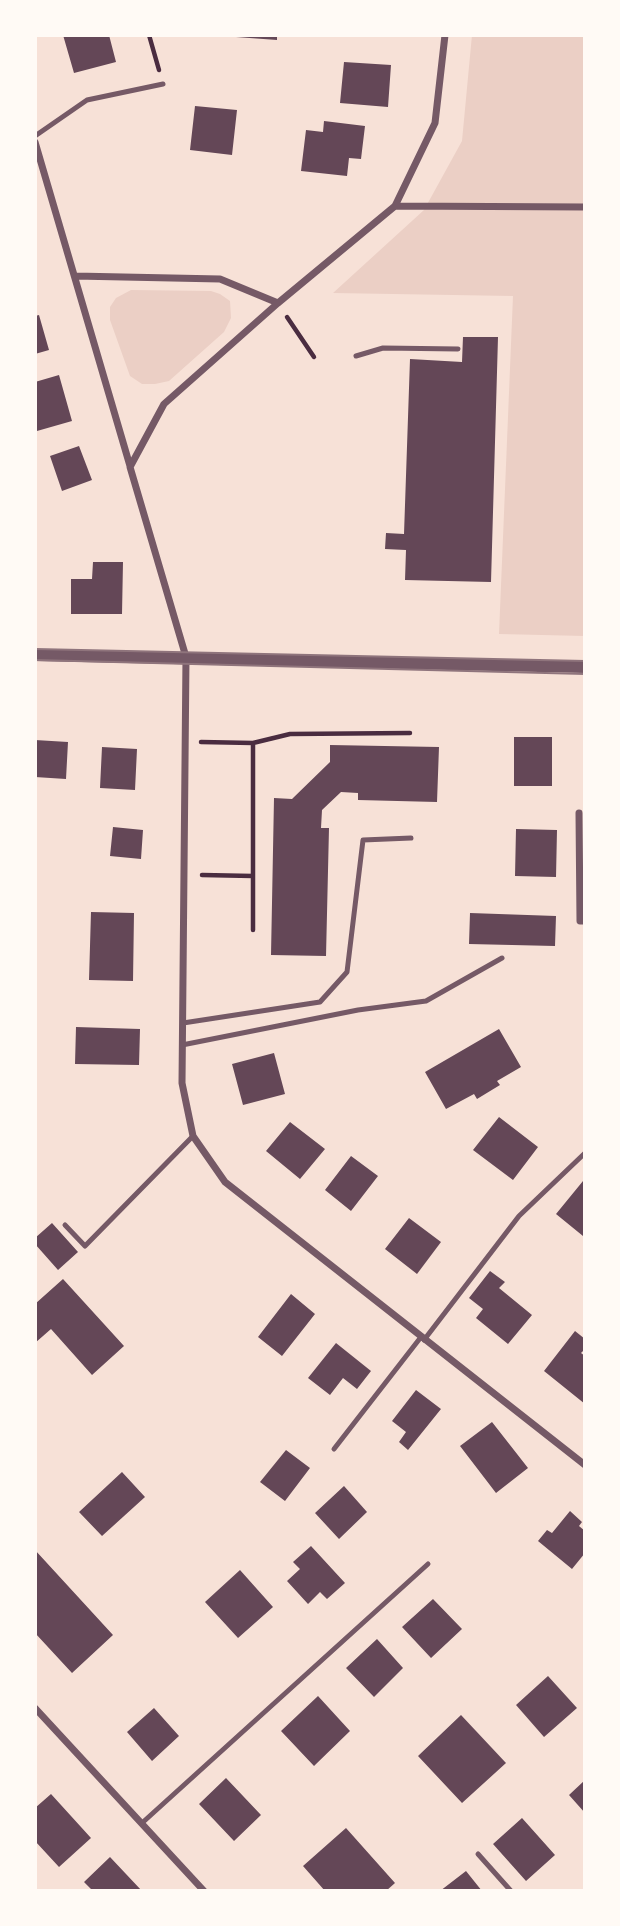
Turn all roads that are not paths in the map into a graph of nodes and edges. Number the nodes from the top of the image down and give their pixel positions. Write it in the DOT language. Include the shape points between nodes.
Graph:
graph roads {
  1 [pos="445,35"];
  2 [pos="163,84"];
  3 [pos="35,136"];
  4 [pos="35,142"];
  5 [pos="396,206"];
  6 [pos="585,207"];
  7 [pos="75,276"];
  8 [pos="278,303"];
  9 [pos="458,349"];
  10 [pos="356,356"];
  11 [pos="130,467"];
  12 [pos="35,655"];
  13 [pos="186,657"];
  14 [pos="585,667"];
  15 [pos="579,813"];
  16 [pos="411,838"];
  17 [pos="585,921"];
  18 [pos="502,958"];
  19 [pos="183,1023"];
  20 [pos="182,1045"];
  21 [pos="193,1136"];
  22 [pos="585,1153"];
  23 [pos="65,1225"];
  24 [pos="423,1338"];
  25 [pos="334,1449"];
  26 [pos="585,1465"];
  27 [pos="428,1564"];
  28 [pos="35,1708"];
  29 [pos="142,1823"];
  30 [pos="478,1854"];
  31 [pos="204,1891"];
  32 [pos="512,1891"];
  1 -- 5 [label="street" via="435,123"];
  2 -- 3 [label="lane" via="87,100"];
  4 -- 7 [label="street"];
  5 -- 6 [label="street"];
  5 -- 8 [label="street"];
  7 -- 8 [label="street" via="220,279"];
  7 -- 11 [label="street"];
  8 -- 11 [label="street" via="164,404"];
  9 -- 10 [label="lane" via="383,348"];
  11 -- 13 [label="street"];
  12 -- 13 [label="street"];
  13 -- 14 [label="street"];
  13 -- 19 [label="street"];
  15 -- 17 [label="street" via="580,921"];
  16 -- 19 [label="lane" via="363,840 347,972 320,1002"];
  18 -- 20 [label="lane" via="426,1001"];
  19 -- 20 [label="street"];
  20 -- 21 [label="street" via="182,1083"];
  21 -- 23 [label="lane" via="86,1246"];
  21 -- 24 [label="street" via="225,1182"];
  22 -- 24 [label="lane" via="519,1216"];
  24 -- 25 [label="lane"];
  24 -- 26 [label="street"];
  27 -- 29 [label="lane"];
  28 -- 29 [label="street"];
  29 -- 31 [label="street"];
  30 -- 32 [label="lane"];
}
